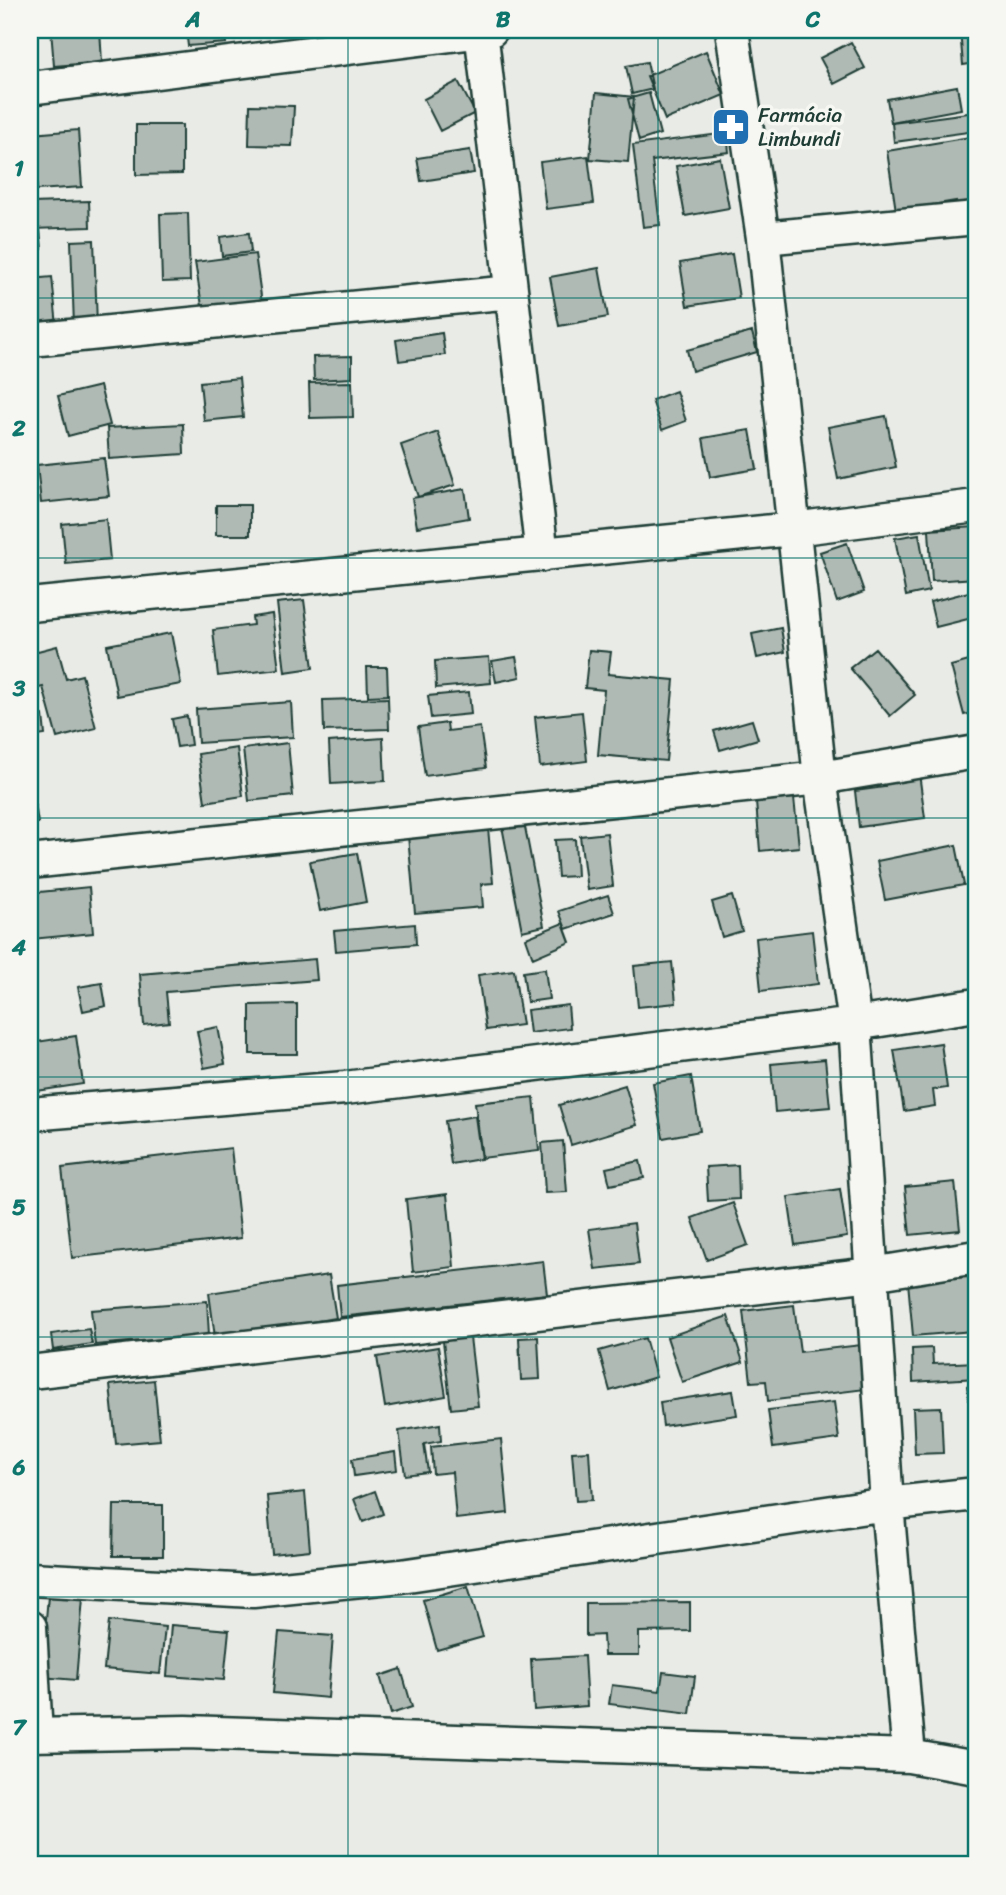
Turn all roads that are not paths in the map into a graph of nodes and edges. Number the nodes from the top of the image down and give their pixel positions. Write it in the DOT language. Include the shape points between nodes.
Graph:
graph roads {
  1 [pos="485,30"];
  2 [pos="732,30"];
  3 [pos="30,88"];
  4 [pos="976,218"];
  5 [pos="763,238"];
  6 [pos="511,292"];
  7 [pos="30,340"];
  8 [pos="976,506"];
  9 [pos="793,529"];
  10 [pos="542,555"];
  11 [pos="30,605"];
  12 [pos="976,752"];
  13 [pos="820,779"];
  14 [pos="30,862"];
  15 [pos="976,1005"];
  16 [pos="855,1024"];
  17 [pos="30,1114"];
  18 [pos="976,1257"];
  19 [pos="872,1274"];
  20 [pos="30,1372"];
  21 [pos="976,1494"];
  22 [pos="887,1504"];
  23 [pos="30,1579"];
  24 [pos="30,1627"];
  25 [pos="33,1735"];
  26 [pos="909,1756"];
  27 [pos="976,1768"];
  1 -- 3 [label="street"];
  1 -- 6 [label="street"];
  2 -- 5 [label="street"];
  4 -- 5 [label="street"];
  5 -- 9 [label="street"];
  6 -- 7 [label="street"];
  6 -- 10 [label="street"];
  8 -- 9 [label="street"];
  9 -- 10 [label="street"];
  9 -- 13 [label="street"];
  10 -- 11 [label="street"];
  12 -- 13 [label="street"];
  13 -- 14 [label="street"];
  13 -- 16 [label="street"];
  15 -- 16 [label="street"];
  16 -- 17 [label="street" via="345,1088"];
  16 -- 19 [label="street"];
  18 -- 19 [label="street"];
  19 -- 20 [label="street"];
  19 -- 22 [label="street"];
  21 -- 22 [label="street"];
  22 -- 23 [label="street" via="401,1576 253,1591"];
  22 -- 26 [label="street"];
  24 -- 25 [label="street"];
  25 -- 26 [label="street" via="186,1732"];
  26 -- 27 [label="street"];
}
